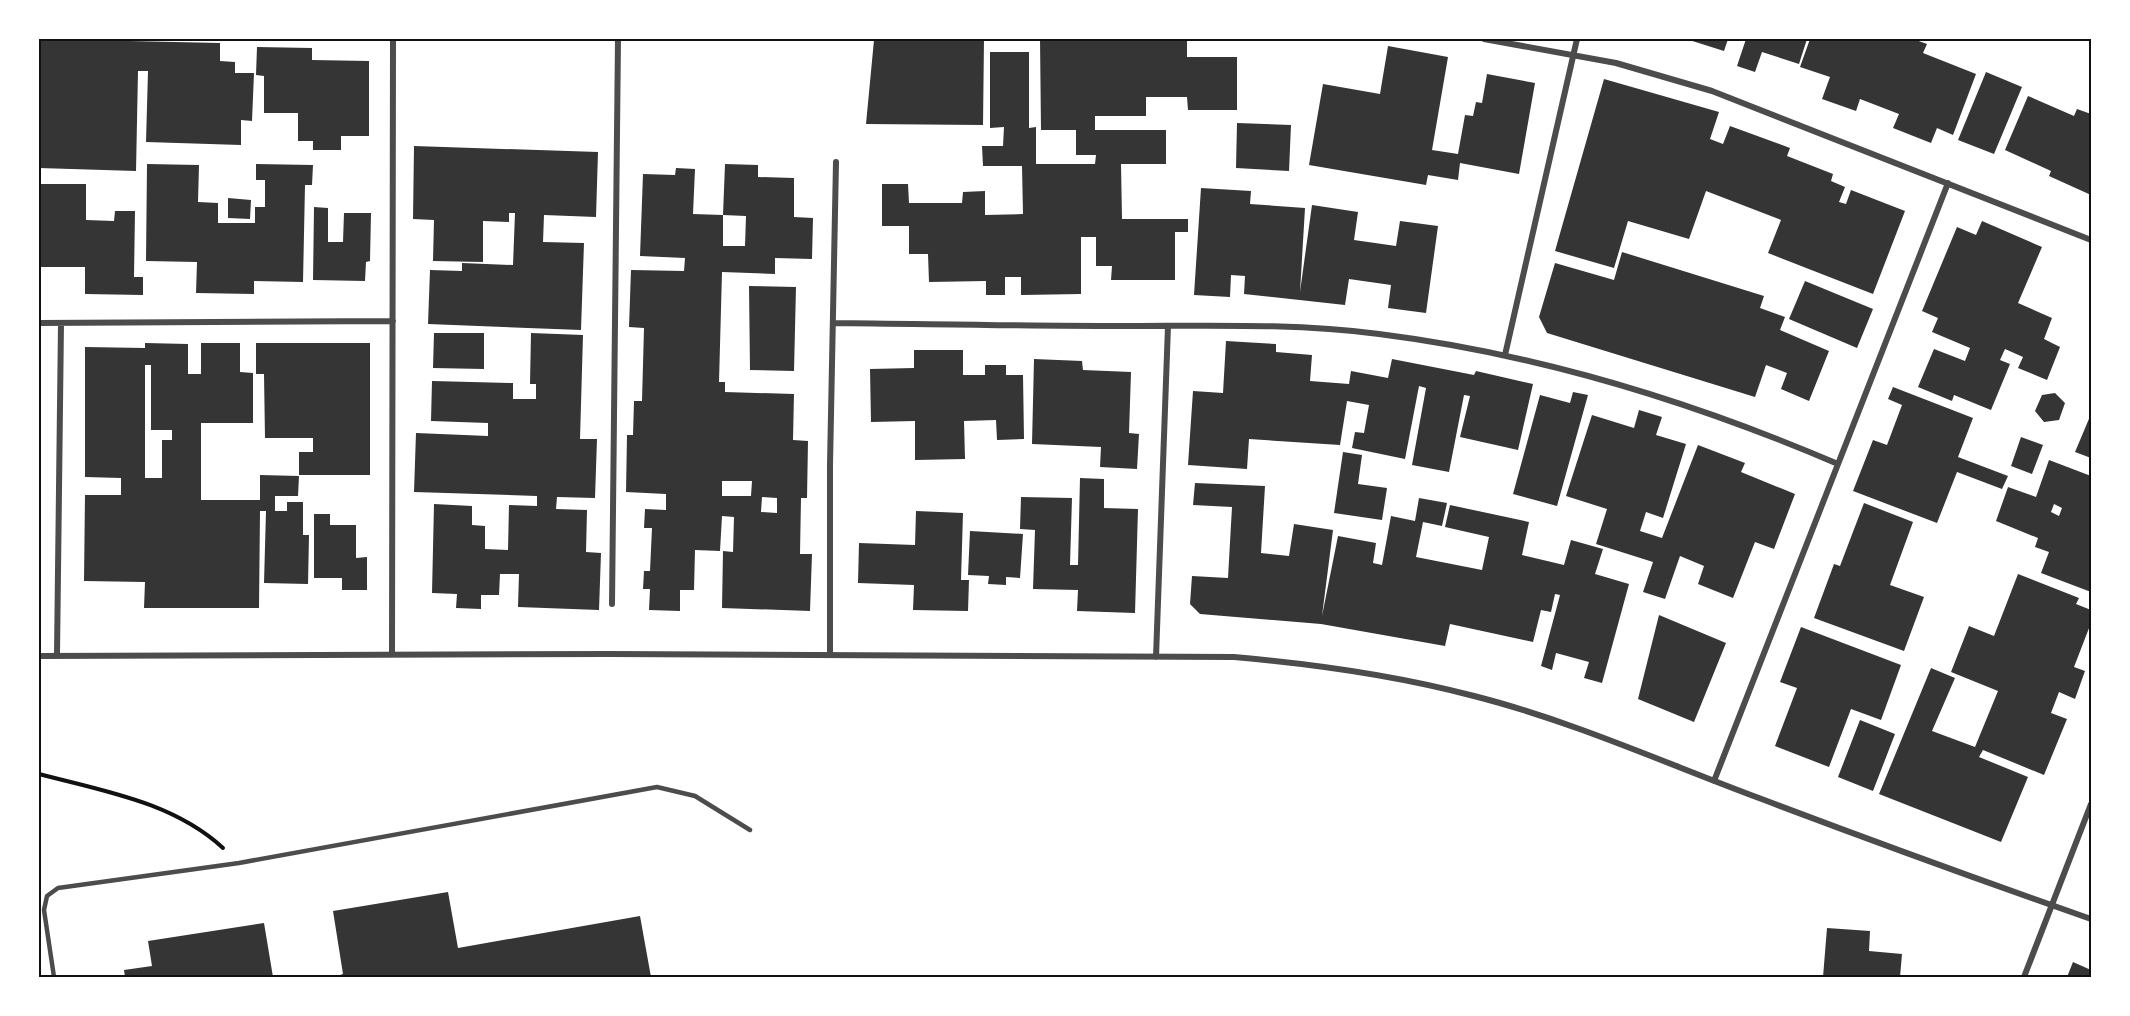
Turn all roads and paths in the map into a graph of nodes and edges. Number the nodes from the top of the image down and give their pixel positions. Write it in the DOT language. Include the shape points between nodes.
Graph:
graph roads {
  1 [pos="393,39"];
  2 [pos="618,39"];
  3 [pos="1484,39"];
  4 [pos="1577,39"];
  5 [pos="1574,55"];
  6 [pos="837,162"];
  7 [pos="1948,183"];
  8 [pos="2091,240"];
  9 [pos="393,321"];
  10 [pos="39,323"];
  11 [pos="61,323"];
  12 [pos="833,323"];
  13 [pos="1168,326"];
  14 [pos="1505,356"];
  15 [pos="1838,464"];
  16 [pos="612,603"];
  17 [pos="393,654"];
  18 [pos="830,654"];
  19 [pos="39,656"];
  20 [pos="57,656"];
  21 [pos="1156,657"];
  22 [pos="39,774"];
  23 [pos="1714,781"];
  24 [pos="2091,804"];
  25 [pos="750,830"];
  26 [pos="239,863"];
  27 [pos="2052,905"];
  28 [pos="2091,919"];
  29 [pos="54,977"];
  30 [pos="2024,977"];
  1 -- 9 [label="street"];
  2 -- 16 [label="street"];
  3 -- 5 [label="street"];
  4 -- 5 [label="street"];
  5 -- 7 [label="street" via="1712,91"];
  5 -- 14 [label="street"];
  6 -- 12 [label="street"];
  7 -- 8 [label="street"];
  7 -- 15 [label="street"];
  9 -- 11 [label="street"];
  9 -- 17 [label="street"];
  10 -- 11 [label="street"];
  11 -- 20 [label="street"];
  12 -- 13 [label="street"];
  12 -- 18 [label="street"];
  13 -- 14 [label="street" via="1259,326 1375,333"];
  13 -- 21 [label="street"];
  14 -- 15 [label="street" via="1692,406"];
  15 -- 23 [label="street"];
  17 -- 18 [label="street"];
  17 -- 20 [label="street"];
  18 -- 21 [label="street"];
  19 -- 20 [label="street"];
  21 -- 23 [label="street" via="1234,657 1398,678 1476,696 1560,723"];
  22 -- 26 [label="path" via="167,811 203,830"];
  23 -- 27 [label="street"];
  24 -- 27 [label="street"];
  25 -- 26 [label="lane" via="695,796 657,787"];
  26 -- 29 [label="lane" via="58,888 47,896 44,910"];
  27 -- 28 [label="street"];
  27 -- 30 [label="street"];
}
